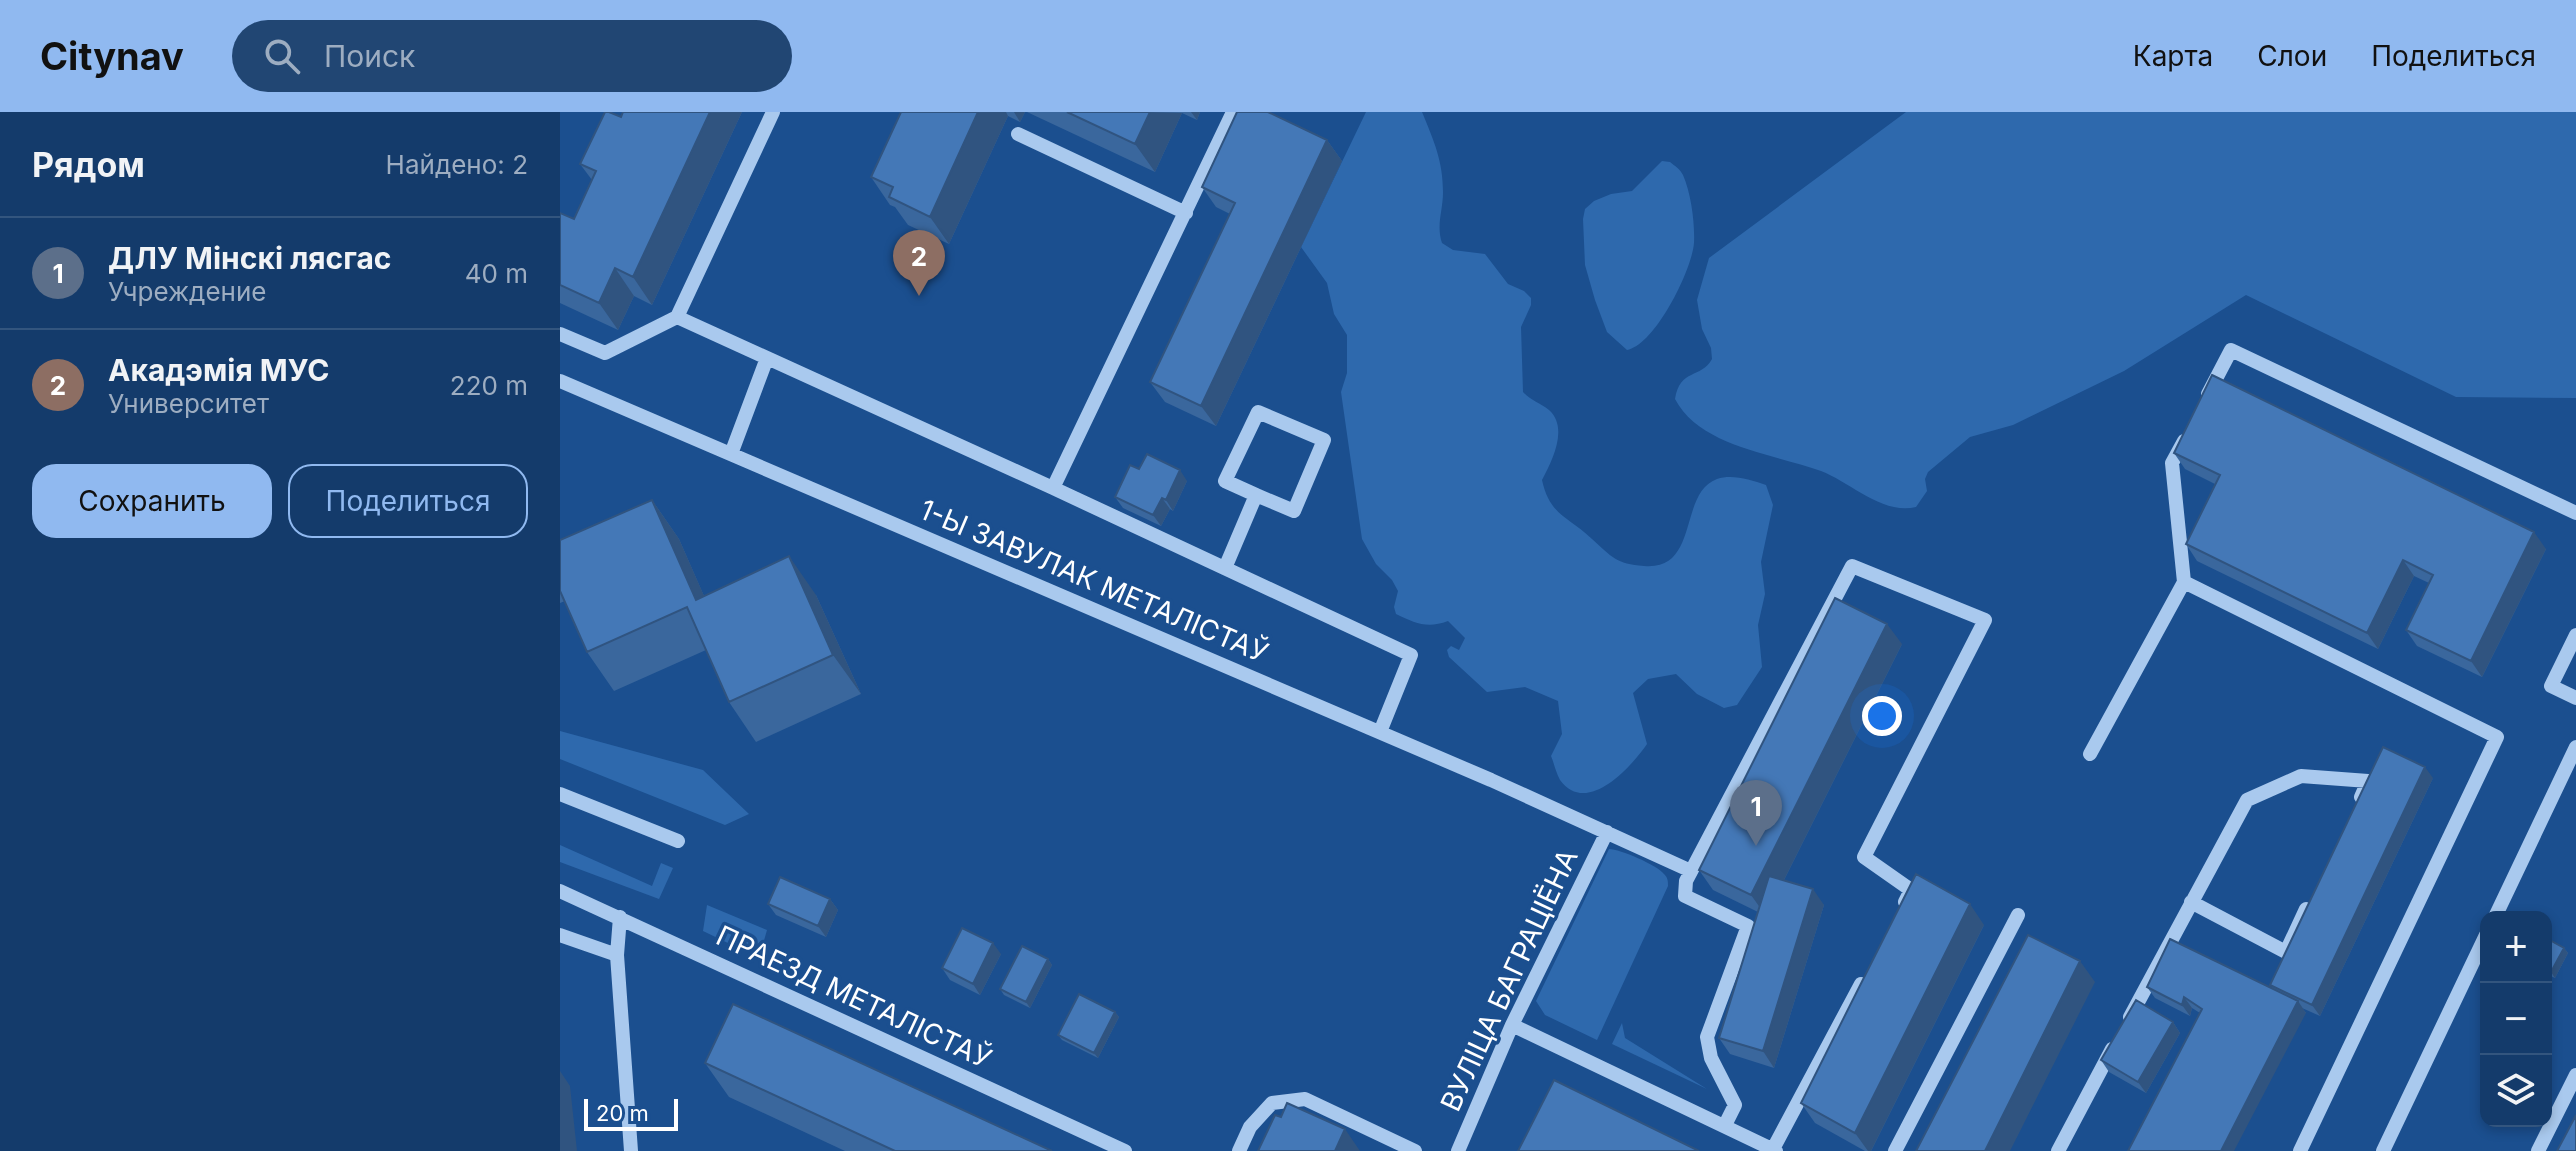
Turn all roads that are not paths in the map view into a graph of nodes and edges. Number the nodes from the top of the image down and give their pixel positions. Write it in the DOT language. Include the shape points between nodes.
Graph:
graph roads {
  1 [pos="773,112"];
  2 [pos="1233,112"];
  3 [pos="1018,134"];
  4 [pos="1186,213"];
  5 [pos="677,317"];
  6 [pos="560,334"];
  7 [pos="767,358"];
  8 [pos="560,381"];
  9 [pos="2202,406"];
  10 [pos="2194,421"];
  11 [pos="731,454"];
  12 [pos="1053,488"];
  13 [pos="1256,495"];
  14 [pos="2576,513"];
  15 [pos="1225,568"];
  16 [pos="2184,582"];
  17 [pos="2576,635"];
  18 [pos="2576,698"];
  19 [pos="1380,732"];
  20 [pos="2576,747"];
  21 [pos="2090,754"];
  22 [pos="560,794"];
  23 [pos="2355,809"];
  24 [pos="1607,832"];
  25 [pos="678,841"];
  26 [pos="1691,871"];
  27 [pos="560,891"];
  28 [pos="2313,895"];
  29 [pos="2191,902"];
  30 [pos="2498,911"];
  31 [pos="2018,915"];
  32 [pos="620,917"];
  33 [pos="1897,918"];
  34 [pos="560,935"];
  35 [pos="2480,948"];
  36 [pos="617,955"];
  37 [pos="1867,972"];
  38 [pos="1512,1025"];
  39 [pos="2124,1026"];
  40 [pos="2117,1040"];
  41 [pos="2576,1075"];
  42 [pos="1725,1125"];
  43 [pos="1774,1150"];
  44 [pos="631,1151"];
  45 [pos="1125,1151"];
  46 [pos="1239,1151"];
  47 [pos="1415,1151"];
  48 [pos="1458,1151"];
  49 [pos="1895,1151"];
  50 [pos="2058,1151"];
  51 [pos="2300,1151"];
  52 [pos="2383,1151"];
  53 [pos="2538,1151"];
  1 -- 5 [label="street"];
  2 -- 4 [label="street"];
  3 -- 4 [label="street"];
  4 -- 12 [label="street"];
  5 -- 6 [label="street" via="605,353"];
  5 -- 7 [label="street"];
  7 -- 11 [label="street"];
  7 -- 12 [label="street"];
  8 -- 11 [label="street, 1-Ы ЗАВУЛАК МЕТАЛІСТАЎ"];
  9 -- 14 [label="street" via="2231,350"];
  10 -- 16 [label="street" via="2172,463"];
  11 -- 19 [label="street, 1-Ы ЗАВУЛАК МЕТАЛІСТАЎ"];
  12 -- 15 [label="street"];
  13 -- 13 [label="street" via="1294,511 1324,440 1258,412 1225,481"];
  13 -- 15 [label="street"];
  15 -- 19 [label="street" via="1411,655"];
  16 -- 21 [label="street"];
  16 -- 51 [label="street" via="2497,737"];
  17 -- 18 [label="street" via="2551,686"];
  19 -- 24 [label="street, 1-Ы ЗАВУЛАК МЕТАЛІСТАЎ"];
  20 -- 30 [label="street"];
  22 -- 25 [label="street"];
  23 -- 29 [label="street" via="2368,781 2301,776 2247,800"];
  24 -- 26 [label="street, 1-Ы ЗАВУЛАК МЕТАЛІСТАЎ"];
  24 -- 38 [label="street, ВУЛІЦА БАГРАЦІЁНА"];
  26 -- 33 [label="street" via="1852,566 1985,620 1864,857 1911,890"];
  26 -- 42 [label="street" via="1685,896 1748,926 1707,1037 1711,1058 1735,1105"];
  27 -- 32 [label="street, ПРАЕЗД МЕТАЛІСТАЎ"];
  28 -- 29 [label="street" via="2286,952"];
  29 -- 39 [label="street"];
  31 -- 49 [label="street"];
  32 -- 36 [label="street"];
  32 -- 45 [label="street, ПРАЕЗД МЕТАЛІСТАЎ"];
  34 -- 36 [label="street"];
  35 -- 52 [label="street"];
  36 -- 44 [label="street"];
  37 -- 43 [label="street"];
  38 -- 42 [label="street"];
  38 -- 48 [label="street, ВУЛІЦА БАГРАЦІЁНА"];
  40 -- 50 [label="street"];
  41 -- 53 [label="street"];
  42 -- 43 [label="street"];
  46 -- 47 [label="street" via="1250,1127 1272,1103 1305,1099"];
}
